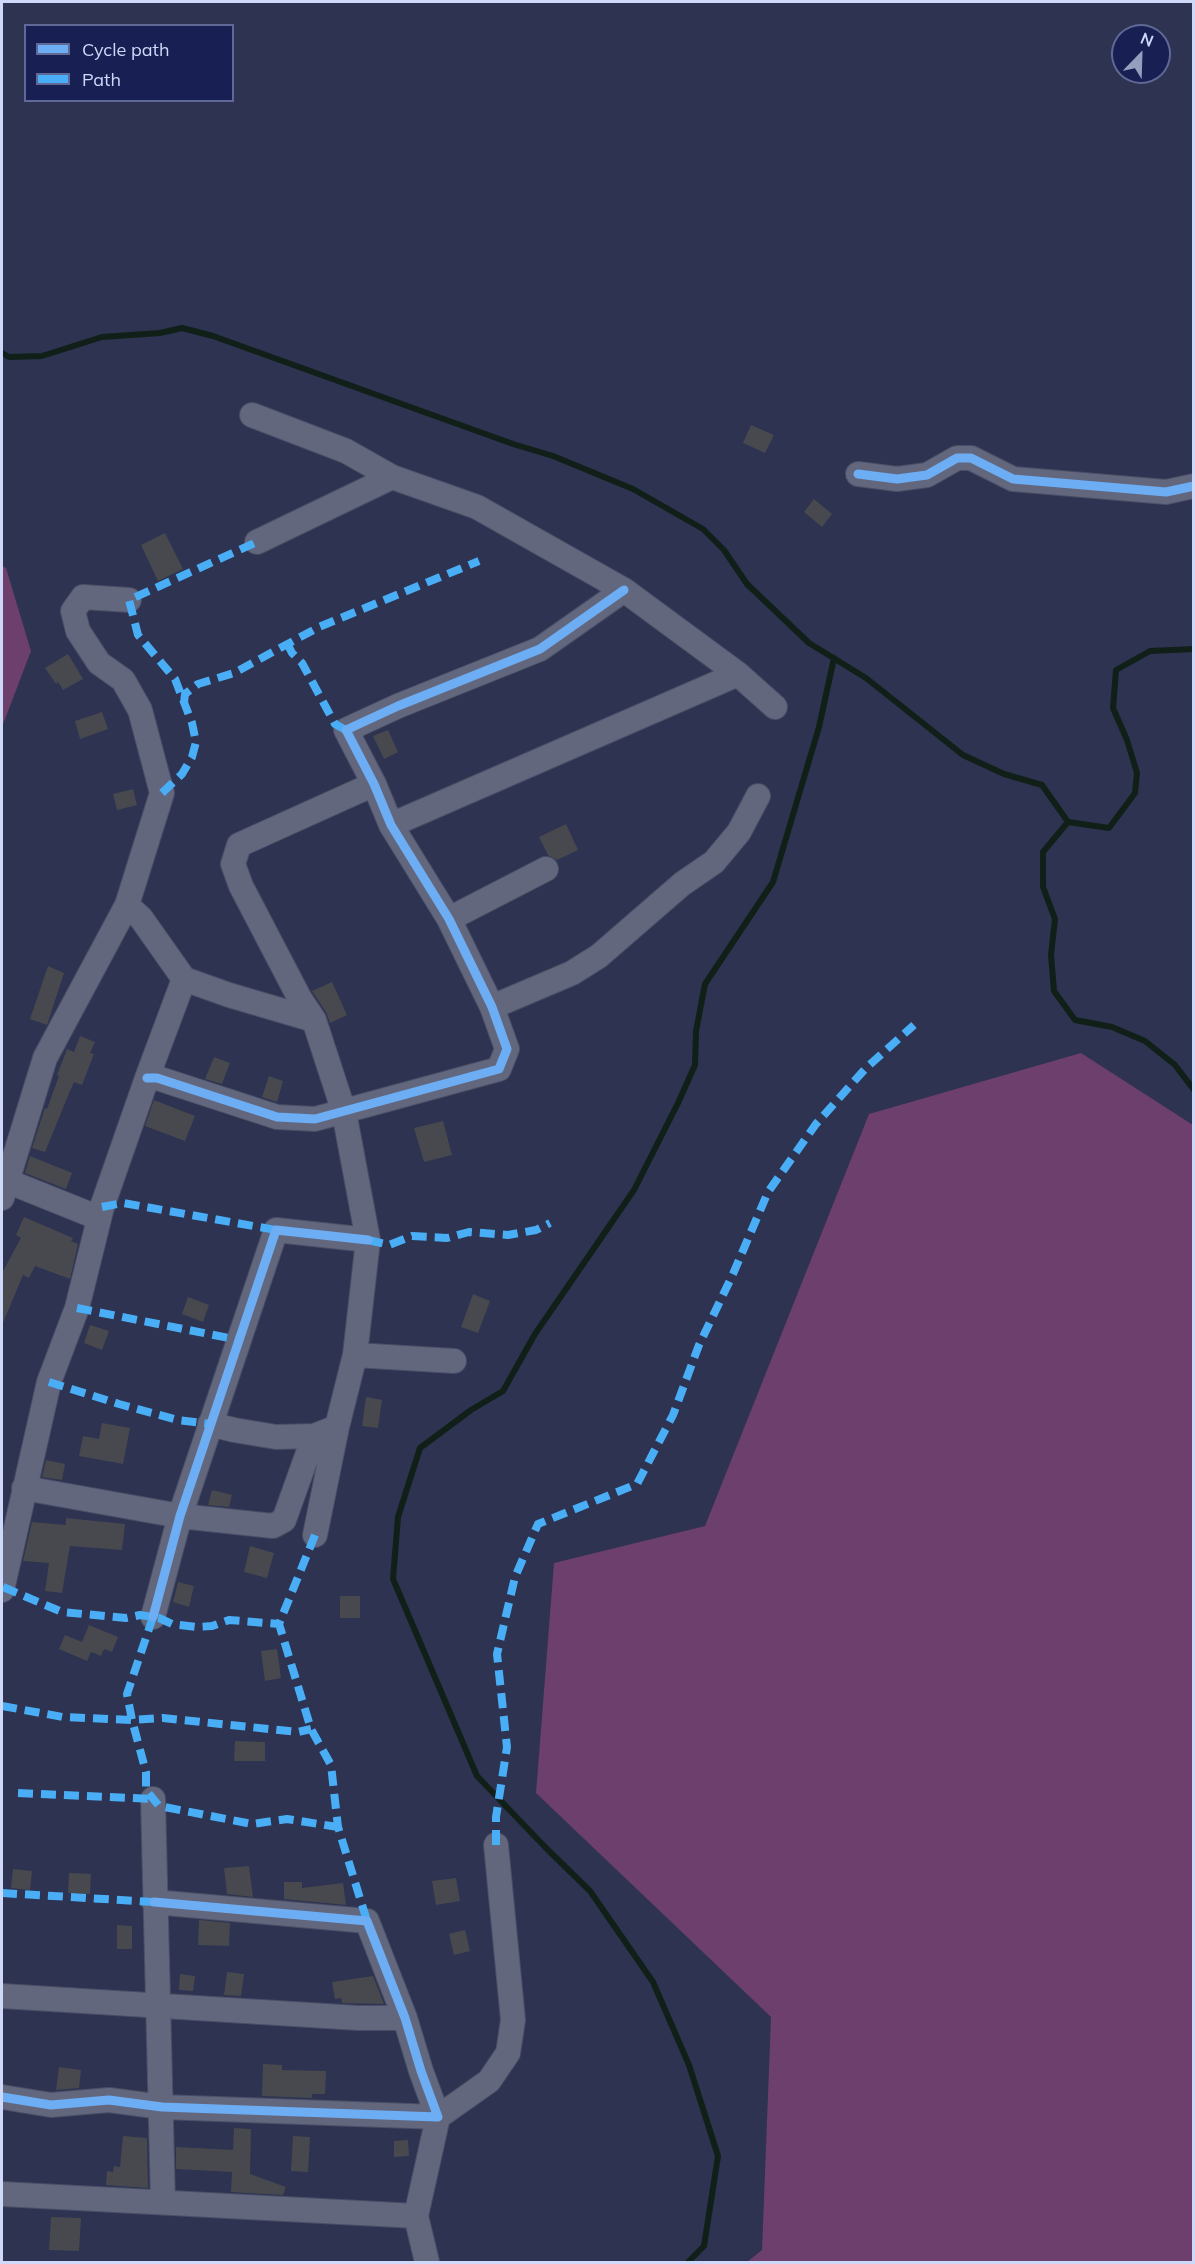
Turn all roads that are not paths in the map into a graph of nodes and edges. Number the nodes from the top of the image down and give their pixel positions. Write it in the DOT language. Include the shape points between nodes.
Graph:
graph roads {
  1 [pos="252,415"];
  2 [pos="858,474"];
  3 [pos="392,477"];
  4 [pos="1194,486"];
  5 [pos="257,542"];
  6 [pos="624,590"];
  7 [pos="129,600"];
  8 [pos="738,674"];
  9 [pos="775,707"];
  10 [pos="374,784"];
  11 [pos="758,796"];
  12 [pos="392,825"];
  13 [pos="546,868"];
  14 [pos="127,905"];
  15 [pos="448,920"];
  16 [pos="184,979"];
  17 [pos="492,1007"];
  18 [pos="314,1020"];
  19 [pos="147,1078"];
  20 [pos="344,1112"];
  21 [pos="4,1189"];
  22 [pos="99,1218"];
  23 [pos="368,1240"];
  24 [pos="355,1355"];
  25 [pos="454,1361"];
  26 [pos="210,1424"];
  27 [pos="337,1427"];
  28 [pos="314,1436"];
  29 [pos="24,1488"];
  30 [pos="180,1516"];
  31 [pos="315,1535"];
  32 [pos="4,1561"];
  33 [pos="2,1590"];
  34 [pos="153,1617"];
  35 [pos="153,1799"];
  36 [pos="496,1845"];
  37 [pos="154,1902"];
  38 [pos="2,1996"];
  39 [pos="157,2005"];
  40 [pos="405,2018"];
  41 [pos="2,2097"];
  42 [pos="162,2107"];
  43 [pos="438,2117"];
  44 [pos="2,2194"];
  45 [pos="164,2202"];
  46 [pos="416,2216"];
  47 [pos="427,2262"];
  1 -- 3 [label="street" via="346,451"];
  2 -- 4 [label="street" via="897,479 927,476 957,458 971,458 1013,479 1166,492"];
  3 -- 5 [label="street"];
  3 -- 6 [label="street" via="477,507"];
  6 -- 8 [label="street"];
  6 -- 10 [label="street" via="540,650 346,730"];
  7 -- 14 [label="street" via="83,597 73,610 78,632 99,663 123,680 140,710 162,793"];
  8 -- 9 [label="street"];
  8 -- 12 [label="street"];
  10 -- 12 [label="street"];
  10 -- 18 [label="street" via="238,844 233,864 241,886"];
  11 -- 17 [label="street" via="739,832 714,862 682,884 599,957 572,974"];
  12 -- 15 [label="street"];
  13 -- 15 [label="street"];
  14 -- 16 [label="street" via="141,918"];
  14 -- 21 [label="street" via="45,1058"];
  15 -- 17 [label="street"];
  16 -- 18 [label="street"];
  16 -- 19 [label="street"];
  17 -- 20 [label="street" via="507,1049 499,1069"];
  18 -- 20 [label="street"];
  19 -- 20 [label="street" via="277,1117 315,1119"];
  19 -- 22 [label="street"];
  20 -- 23 [label="street"];
  21 -- 22 [label="street"];
  22 -- 29 [label="street" via="77,1308 49,1382"];
  23 -- 24 [label="street"];
  23 -- 26 [label="street" via="276,1230"];
  24 -- 25 [label="street"];
  24 -- 27 [label="street"];
  26 -- 28 [label="street" via="276,1437"];
  26 -- 30 [label="street"];
  27 -- 28 [label="street"];
  27 -- 31 [label="street"];
  28 -- 30 [label="street" via="284,1520 273,1526"];
  29 -- 30 [label="street"];
  29 -- 32 [label="street"];
  30 -- 34 [label="street"];
  32 -- 33 [label="street"];
  35 -- 37 [label="street"];
  36 -- 43 [label="street" via="513,2020 508,2053 489,2081"];
  37 -- 39 [label="street"];
  37 -- 40 [label="street" via="367,1921"];
  38 -- 39 [label="street"];
  39 -- 40 [label="street"];
  39 -- 42 [label="street"];
  40 -- 43 [label="street"];
  41 -- 42 [label="street" via="51,2106 109,2100"];
  42 -- 43 [label="street"];
  42 -- 45 [label="street"];
  43 -- 46 [label="street"];
  44 -- 45 [label="street"];
  45 -- 46 [label="street"];
  46 -- 47 [label="street"];
}
